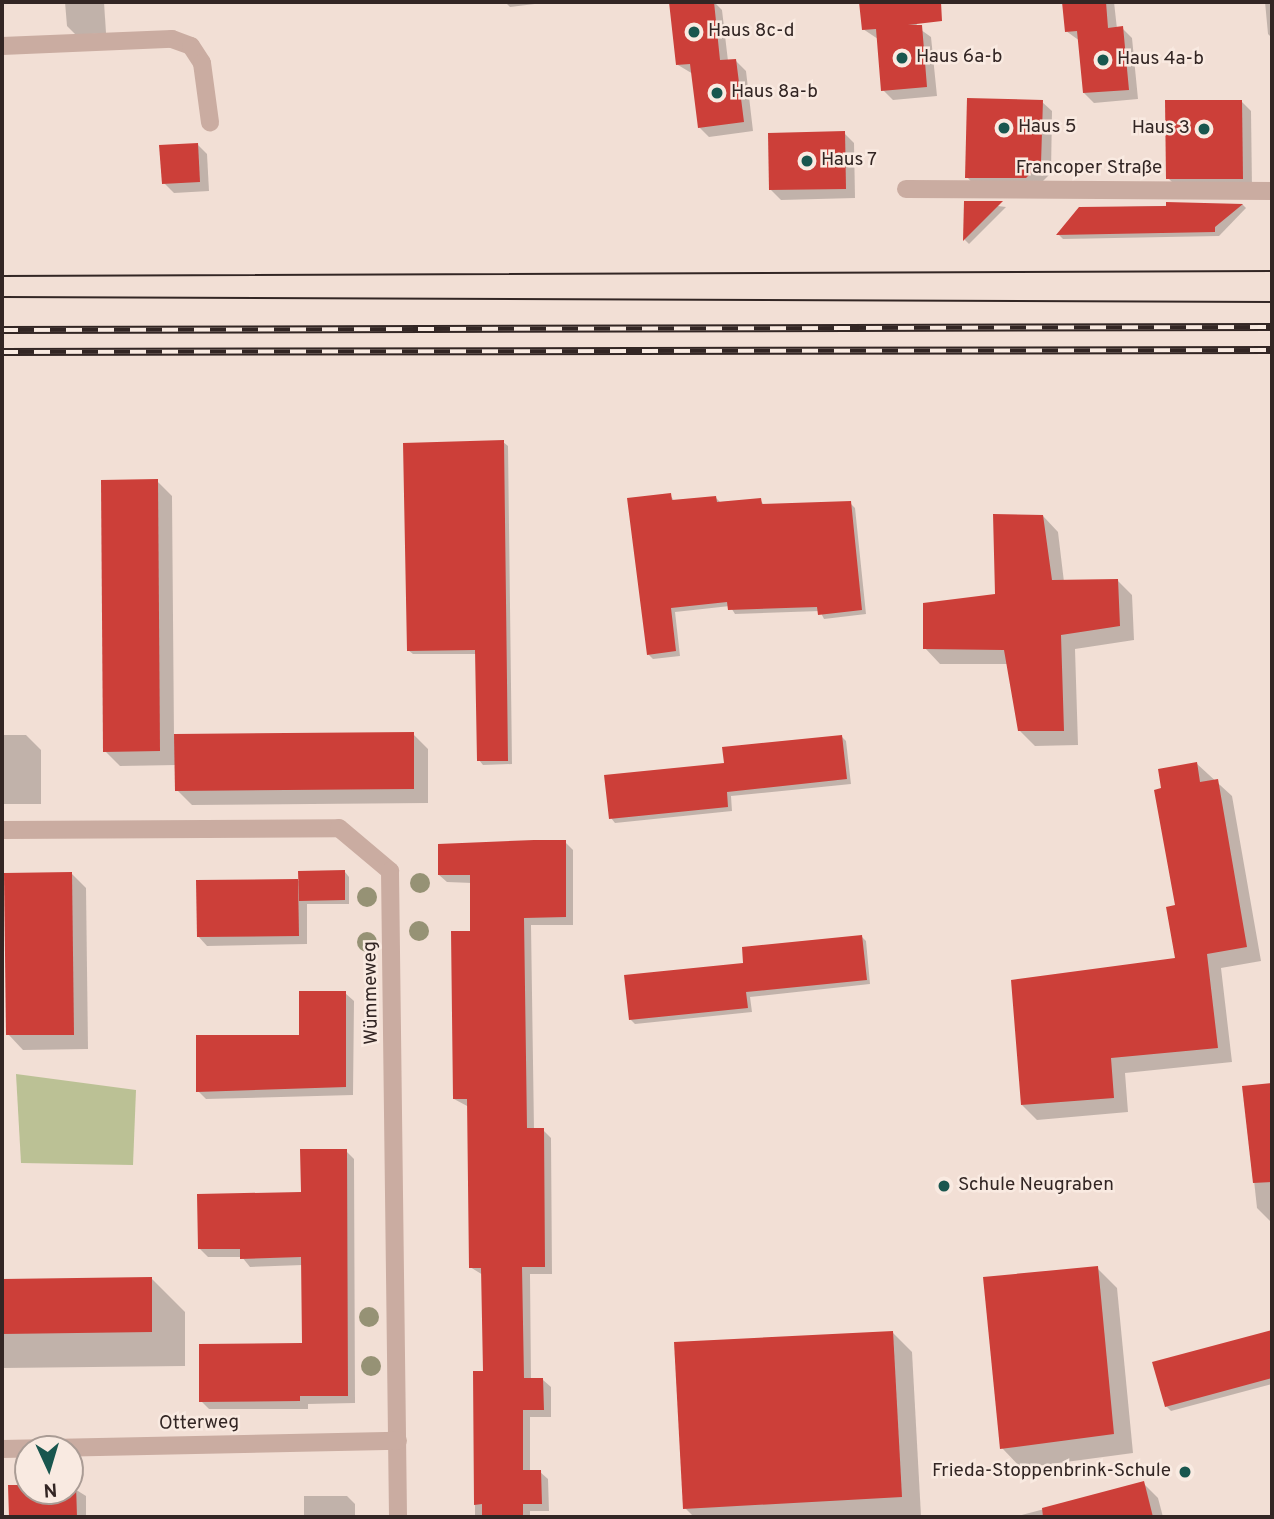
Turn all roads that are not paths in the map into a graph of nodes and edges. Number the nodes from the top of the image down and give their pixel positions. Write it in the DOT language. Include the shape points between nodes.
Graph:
graph roads {
  1 [pos="2,46"];
  2 [pos="210,122"];
  3 [pos="906,189"];
  4 [pos="1272,191"];
  5 [pos="2,830"];
  6 [pos="398,1441"];
  7 [pos="2,1449"];
  8 [pos="398,1517"];
  1 -- 2 [label="street" via="172,39 191,46 202,63"];
  3 -- 4 [label="street, Francoper Straße"];
  5 -- 6 [label="street, Wümmeweg" via="339,828 390,871"];
  6 -- 7 [label="street, Otterweg"];
  6 -- 8 [label="street, Wümmeweg"];
}
